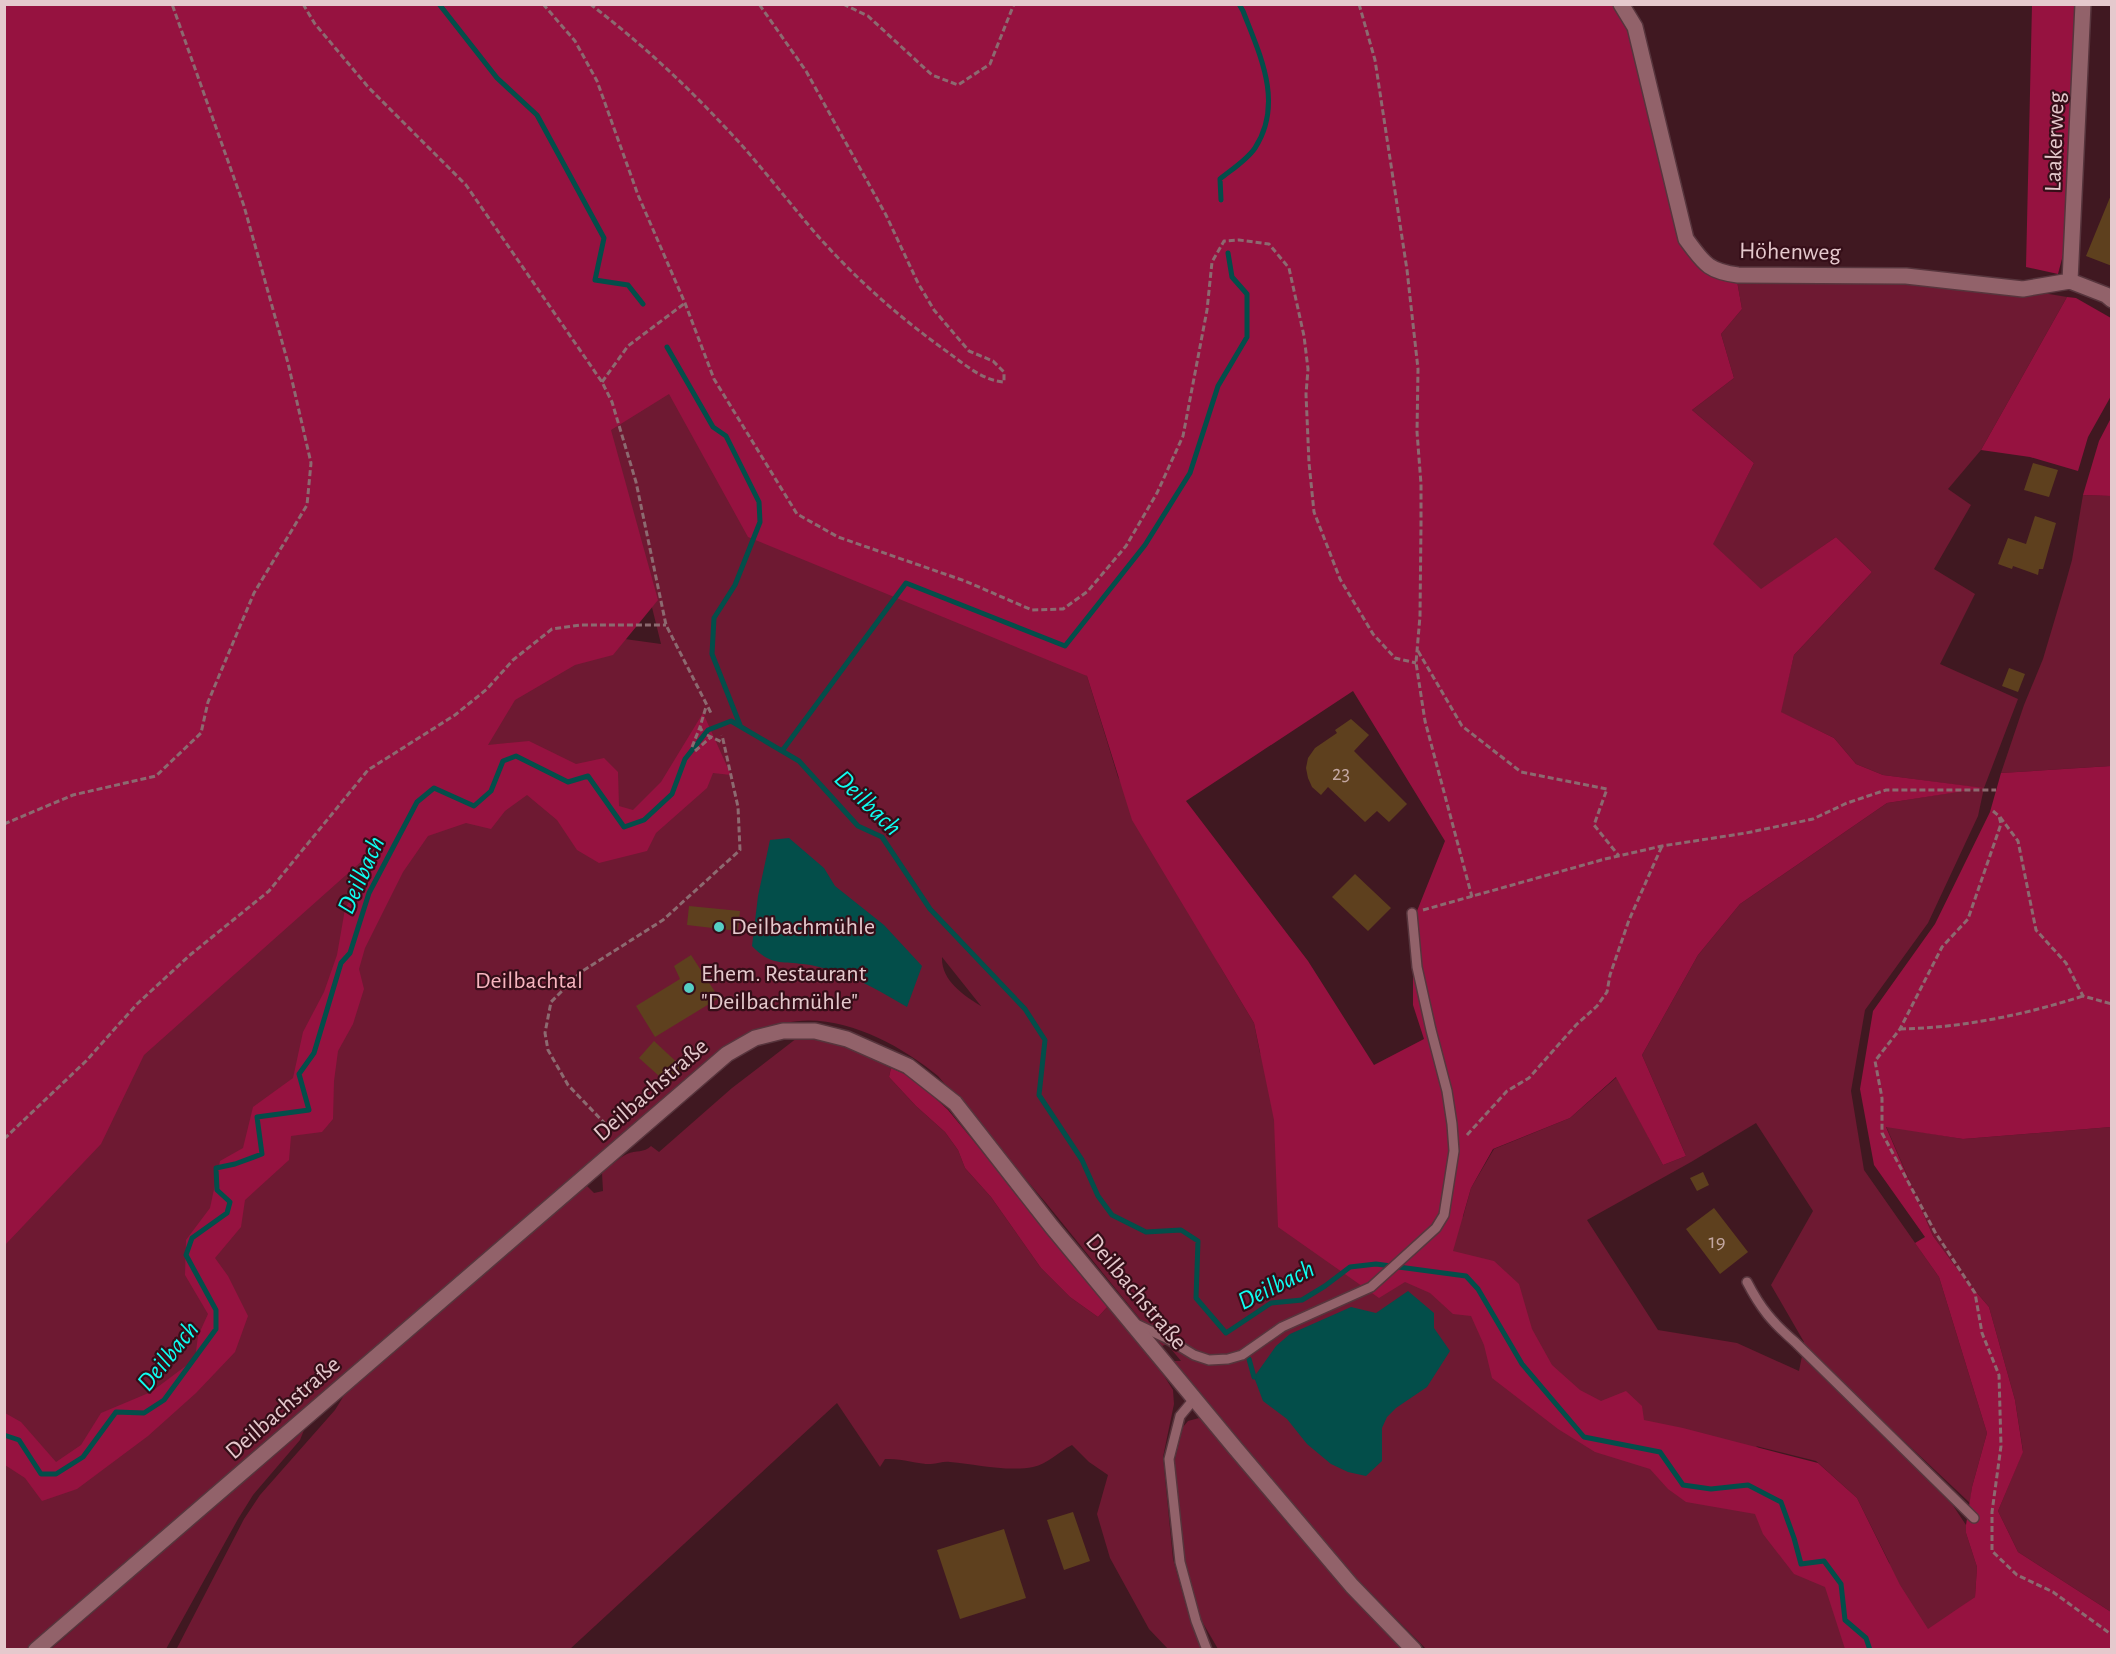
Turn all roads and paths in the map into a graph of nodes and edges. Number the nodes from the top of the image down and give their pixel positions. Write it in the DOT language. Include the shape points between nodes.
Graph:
graph roads {
  1 [pos="172,4"];
  2 [pos="303,4"];
  3 [pos="543,4"];
  4 [pos="591,4"];
  5 [pos="759,4"];
  6 [pos="843,4"];
  7 [pos="1014,4"];
  8 [pos="1359,4"];
  9 [pos="1621,4"];
  10 [pos="2083,4"];
  11 [pos="2070,281"];
  12 [pos="2112,300"];
  13 [pos="685,303"];
  14 [pos="602,382"];
  15 [pos="666,625"];
  16 [pos="1417,650"];
  17 [pos="1416,663"];
  18 [pos="707,705"];
  19 [pos="711,713"];
  20 [pos="722,735"];
  21 [pos="724,743"];
  22 [pos="692,747"];
  23 [pos="694,751"];
  24 [pos="1996,790"];
  25 [pos="1993,811"];
  26 [pos="1999,816"];
  27 [pos="4,824"];
  28 [pos="1662,846"];
  29 [pos="1619,856"];
  30 [pos="1472,897"];
  31 [pos="1412,913"];
  32 [pos="2083,996"];
  33 [pos="2112,1004"];
  34 [pos="1900,1029"];
  35 [pos="4,1139"];
  36 [pos="624,1143"];
  37 [pos="1454,1151"];
  38 [pos="1747,1282"];
  39 [pos="1132,1322"];
  40 [pos="1195,1398"];
  41 [pos="1974,1518"];
  42 [pos="2112,1635"];
  43 [pos="36,1650"];
  44 [pos="1207,1650"];
  45 [pos="1414,1650"];
  1 -- 27 [label="path" via="244,206 288,363 311,463 307,505 254,593 208,702 201,733 156,776 73,795"];
  2 -- 14 [label="path" via="369,88 466,185"];
  3 -- 13 [label="path" via="575,41 597,81 638,195"];
  4 -- 5 [label="path" via="654,56 722,123 817,235 879,298 967,366 994,381 1004,382 1004,372 969,351 934,310 886,214 806,71"];
  6 -- 7 [label="path" via="868,16 932,75 958,85 990,64"];
  8 -- 16 [label="path" via="1375,60 1418,369 1421,525"];
  9 -- 11 [label="street, Höhenweg" via="1635,27 1686,239 1707,266 1738,275 1906,276 2023,288"];
  10 -- 11 [label="street, Laakerweg"];
  11 -- 12 [label="street, Höhenweg"];
  13 -- 14 [label="path" via="628,346"];
  13 -- 17 [label="path" via="714,379 796,514 838,537 965,581 1032,610 1063,609 1088,591 1126,546 1157,493 1183,436 1212,262 1224,241 1269,244 1289,268 1304,336 1314,512 1340,579 1373,634 1395,658"];
  14 -- 15 [label="path" via="612,402 636,482"];
  15 -- 18 [label="path"];
  15 -- 35 [label="path" via="580,625 552,629 455,715 368,770 269,891 137,1004 86,1061"];
  16 -- 17 [label="path"];
  16 -- 29 [label="path" via="1462,726 1521,772 1607,789 1594,825"];
  17 -- 30 [label="path" via="1425,721"];
  18 -- 19 [label="path"];
  18 -- 22 [label="path"];
  20 -- 21 [label="path"];
  21 -- 23 [label="path" via="709,736"];
  21 -- 36 [label="path" via="738,807 740,850 663,920 581,972 552,1002 544,1033 548,1050 568,1085"];
  24 -- 28 [label="path" via="1886,790 1813,819"];
  25 -- 26 [label="path"];
  26 -- 32 [label="path" via="2018,841 2036,930 2066,963"];
  26 -- 34 [label="path" via="2001,824 1968,919 1942,947"];
  28 -- 29 [label="path"];
  28 -- 37 [label="path" via="1629,920 1607,992 1529,1078 1495,1103"];
  29 -- 30 [label="path"];
  30 -- 31 [label="path"];
  31 -- 37 [label="lane" via="1417,967 1447,1091"];
  32 -- 33 [label="path"];
  32 -- 34 [label="path" via="2003,1017"];
  34 -- 42 [label="path" via="1875,1061 1882,1098 1882,1133 1935,1232 1975,1293 1982,1333 1999,1375 2001,1446 1992,1512 1992,1551 2017,1575 2053,1592"];
  36 -- 39 [label="street, Deilbachstraße" via="727,1054 754,1038 783,1031 815,1031 847,1039 908,1066 955,1103"];
  36 -- 43 [label="street, Deilbachstraße"];
  37 -- 39 [label="lane" via="1444,1215 1437,1228 1371,1287 1282,1327 1242,1355 1228,1359 1209,1360 1194,1355"];
  38 -- 41 [label="lane" via="1773,1323"];
  39 -- 40 [label="street, Deilbachstraße"];
  40 -- 44 [label="lane" via="1180,1416 1169,1459 1180,1562"];
  40 -- 45 [label="street, Deilbachstraße" via="1352,1586"];
}
